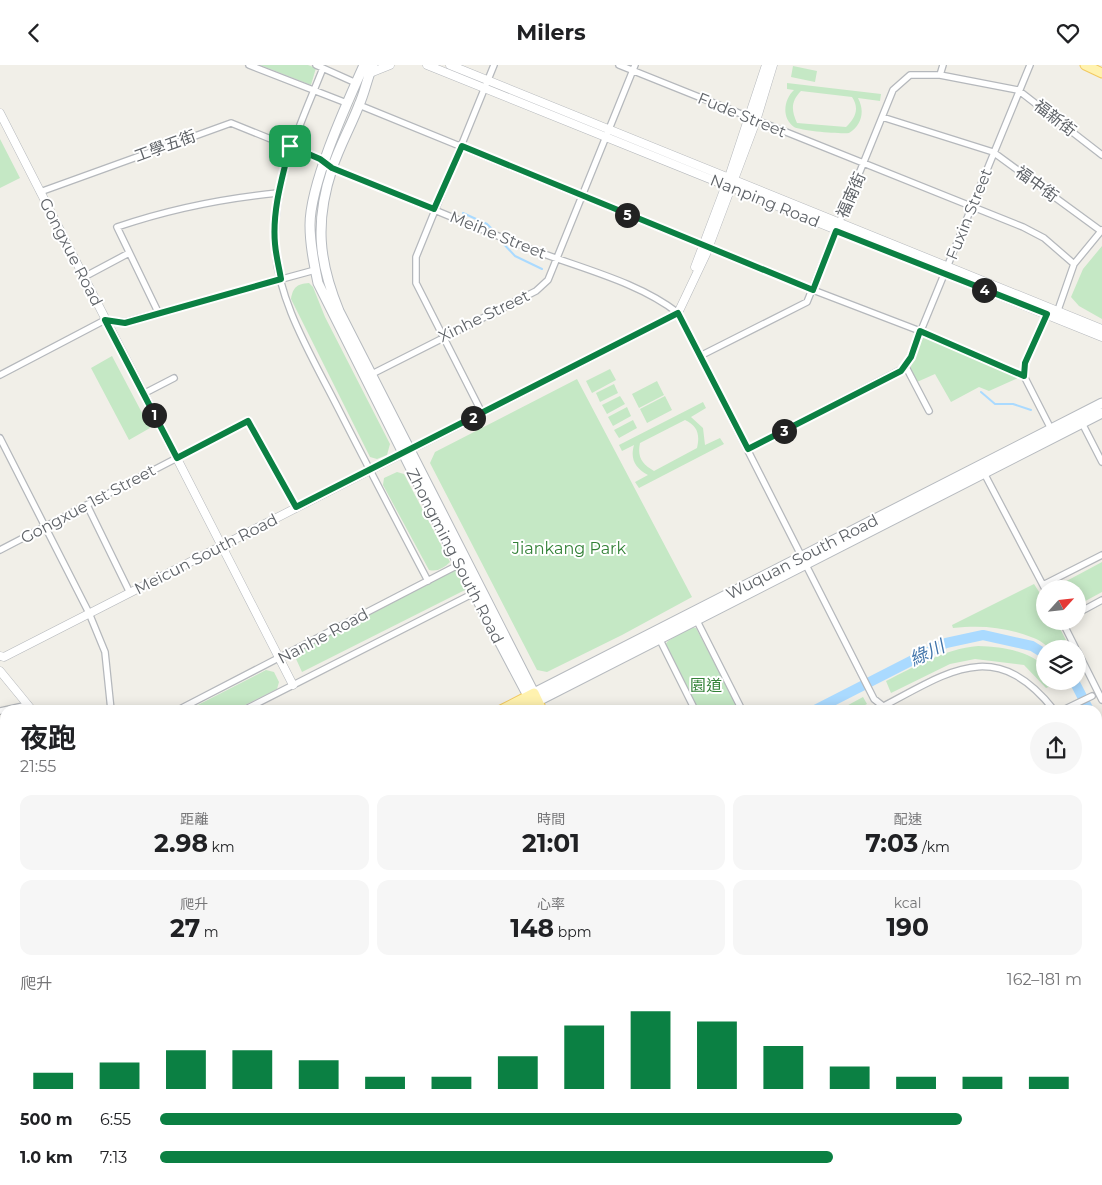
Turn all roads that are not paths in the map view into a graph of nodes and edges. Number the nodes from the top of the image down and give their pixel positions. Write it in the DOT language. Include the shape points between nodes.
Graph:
graph roads {
  1 [pos="249,65"];
  2 [pos="390,65"];
  3 [pos="427,65"];
  4 [pos="450,65"];
  5 [pos="494,65"];
  6 [pos="619,65"];
  7 [pos="766,65"];
  8 [pos="773,65"];
  9 [pos="943,65"];
  10 [pos="1030,65"];
  11 [pos="1085,65"];
  12 [pos="320,66"];
  13 [pos="366,67"];
  14 [pos="634,68"];
  15 [pos="1102,73"];
  16 [pos="940,75"];
  17 [pos="487,79"];
  18 [pos="356,83"];
  19 [pos="483,88"];
  20 [pos="314,90"];
  21 [pos="1018,90"];
  22 [pos="347,105"];
  23 [pos="359,105"];
  24 [pos="0,113"];
  25 [pos="882,117"];
  26 [pos="752,120"];
  27 [pos="610,128"];
  28 [pos="606,136"];
  29 [pos="290,146"];
  30 [pos="462,146"];
  31 [pos="993,152"];
  32 [pos="1102,155"];
  33 [pos="865,164"];
  34 [pos="329,165"];
  35 [pos="730,182"];
  36 [pos="40,192"];
  37 [pos="278,193"];
  38 [pos="582,196"];
  39 [pos="973,207"];
  40 [pos="434,209"];
  41 [pos="840,222"];
  42 [pos="836,231"];
  43 [pos="1102,231"];
  44 [pos="706,246"];
  45 [pos="129,253"];
  46 [pos="557,259"];
  47 [pos="1074,264"];
  48 [pos="948,265"];
  49 [pos="315,270"];
  50 [pos="944,275"];
  51 [pos="84,277"];
  52 [pos="281,279"];
  53 [pos="813,290"];
  54 [pos="1058,310"];
  55 [pos="678,313"];
  56 [pos="159,314"];
  57 [pos="1047,314"];
  58 [pos="105,320"];
  59 [pos="1102,329"];
  60 [pos="920,331"];
  61 [pos="442,337"];
  62 [pos="1102,337"];
  63 [pos="700,356"];
  64 [pos="906,367"];
  65 [pos="372,374"];
  66 [pos="0,375"];
  67 [pos="1024,376"];
  68 [pos="174,378"];
  69 [pos="143,394"];
  70 [pos="1102,403"];
  71 [pos="929,411"];
  72 [pos="482,413"];
  73 [pos="1102,413"];
  74 [pos="1082,423"];
  75 [pos="1052,429"];
  76 [pos="0,438"];
  77 [pos="748,449"];
  78 [pos="406,451"];
  79 [pos="177,458"];
  80 [pos="1102,462"];
  81 [pos="370,470"];
  82 [pos="984,473"];
  83 [pos="87,505"];
  84 [pos="296,507"];
  85 [pos="45,527"];
  86 [pos="222,545"];
  87 [pos="0,550"];
  88 [pos="1102,555"];
  89 [pos="805,560"];
  90 [pos="463,563"];
  91 [pos="1040,580"];
  92 [pos="1057,580"];
  93 [pos="428,581"];
  94 [pos="478,591"];
  95 [pos="130,593"];
  96 [pos="1102,600"];
  97 [pos="1086,609"];
  98 [pos="89,613"];
  99 [pos="696,619"];
  100 [pos="657,635"];
  101 [pos="0,657"];
  102 [pos="280,659"];
  103 [pos="1086,668"];
  104 [pos="0,671"];
  105 [pos="293,685"];
  106 [pos="1092,696"];
  107 [pos="1102,700"];
  108 [pos="533,701"];
  109 [pos="28,705"];
  110 [pos="110,705"];
  111 [pos="188,705"];
  112 [pos="254,705"];
  113 [pos="519,705"];
  114 [pos="692,705"];
  115 [pos="739,705"];
  116 [pos="879,705"];
  117 [pos="889,705"];
  118 [pos="1050,705"];
  119 [pos="1074,705"];
  1 -- 20 [label="street"];
  2 -- 13 [label="street"];
  3 -- 19 [label="street, Nanping Road"];
  4 -- 17 [label="street, Nanping Road"];
  5 -- 17 [label="street"];
  6 -- 14 [label="street, Fude Street"];
  7 -- 26 [label="street"];
  8 -- 26 [label="street"];
  9 -- 16 [label="street"];
  10 -- 21 [label="street, Fuxin Street"];
  11 -- 15 [label="main road"];
  12 -- 18 [label="street"];
  12 -- 20 [label="street"];
  13 -- 18 [label="main road, Zhongming South Road"];
  13 -- 23 [label="main road, Zhongming South Road"];
  14 -- 26 [label="street, Fude Street"];
  14 -- 27 [label="street, Xinhe Street"];
  16 -- 21 [label="street, 福南街"];
  16 -- 25 [label="street, 福南街" via="910,75 893,90"];
  17 -- 19 [label="street"];
  17 -- 27 [label="street, Nanping Road"];
  18 -- 22 [label="main road, Zhongming South Road"];
  19 -- 28 [label="street, Nanping Road"];
  19 -- 30 [label="street"];
  20 -- 22 [label="street"];
  20 -- 29 [label="street"];
  21 -- 31 [label="street, Fuxin Street"];
  21 -- 32 [label="street, 福新街"];
  22 -- 34 [label="main road, Zhongming South Road"];
  23 -- 30 [label="street"];
  23 -- 34 [label="main road, Zhongming South Road"];
  24 -- 36 [label="street, Gongxue Road"];
  25 -- 31 [label="street, 福中街"];
  25 -- 33 [label="street, 福南街"];
  26 -- 33 [label="street, Fude Street"];
  26 -- 35 [label="street"];
  27 -- 28 [label="street, Xinhe Street"];
  27 -- 35 [label="street, Nanping Road"];
  28 -- 35 [label="street, Nanping Road"];
  28 -- 38 [label="street, Xinhe Street"];
  29 -- 34 [label="street, Meihe Street"];
  29 -- 36 [label="street, 工學五街" via="231,123"];
  29 -- 37 [label="street"];
  30 -- 38 [label="street"];
  30 -- 40 [label="street"];
  31 -- 39 [label="street, Fuxin Street"];
  31 -- 43 [label="street, 福中街"];
  33 -- 39 [label="street, Fude Street"];
  33 -- 41 [label="street, 福南街"];
  34 -- 40 [label="street, Meihe Street"];
  34 -- 49 [label="main road, Zhongming South Road" via="314,196 310,224"];
  34 -- 65 [label="main road, Zhongming South Road" via="320,221 325,275 339,311"];
  35 -- 41 [label="street, Nanping Road"];
  35 -- 42 [label="street, Nanping Road"];
  35 -- 44 [label="street"];
  36 -- 51 [label="street, Gongxue Road"];
  37 -- 45 [label="street" via="240,197 117,227"];
  37 -- 52 [label="street" via="274,243"];
  38 -- 44 [label="street"];
  38 -- 46 [label="street, Xinhe Street"];
  39 -- 47 [label="street, Fude Street" via="1044,238"];
  39 -- 48 [label="street, Fuxin Street"];
  40 -- 46 [label="street, Meihe Street"];
  40 -- 61 [label="street" via="416,257 416,283"];
  41 -- 42 [label="street, 福南街"];
  41 -- 48 [label="street, Nanping Road"];
  42 -- 50 [label="street, Nanping Road"];
  42 -- 53 [label="street, 福南街"];
  43 -- 47 [label="street"];
  44 -- 53 [label="street"];
  44 -- 55 [label="street"];
  45 -- 51 [label="street"];
  45 -- 56 [label="street"];
  46 -- 55 [label="street, Meihe Street" via="664,302"];
  46 -- 61 [label="street, Xinhe Street" via="548,280 536,291"];
  47 -- 54 [label="street"];
  48 -- 50 [label="street, Fuxin Street"];
  48 -- 54 [label="street, Nanping Road"];
  49 -- 52 [label="street"];
  49 -- 78 [label="main road, Zhongming South Road" via="321,292"];
  50 -- 57 [label="street, Nanping Road"];
  50 -- 60 [label="street, Fuxin Street"];
  51 -- 58 [label="street, Gongxue Road"];
  52 -- 56 [label="street"];
  52 -- 81 [label="street" via="299,331"];
  53 -- 60 [label="street"];
  53 -- 63 [label="street" via="807,302"];
  54 -- 57 [label="street"];
  54 -- 59 [label="street, Nanping Road"];
  55 -- 63 [label="street"];
  55 -- 72 [label="street, Meicun South Road"];
  56 -- 58 [label="street" via="125,323"];
  57 -- 62 [label="street, Nanping Road"];
  57 -- 67 [label="street" via="1025,363"];
  58 -- 66 [label="street"];
  58 -- 69 [label="street, Gongxue Road"];
  60 -- 64 [label="street, Fuxin Street"];
  60 -- 67 [label="street"];
  61 -- 65 [label="street, Xinhe Street"];
  61 -- 72 [label="street"];
  63 -- 77 [label="street"];
  64 -- 71 [label="street"];
  64 -- 77 [label="street"];
  65 -- 78 [label="main road, Zhongming South Road"];
  67 -- 75 [label="street"];
  68 -- 69 [label="street"];
  69 -- 79 [label="street, Gongxue Road"];
  70 -- 75 [label="main road, Wuquan South Road"];
  72 -- 78 [label="street, Meicun South Road"];
  73 -- 74 [label="main road, Wuquan South Road"];
  74 -- 80 [label="street"];
  74 -- 82 [label="main road, Wuquan South Road"];
  75 -- 89 [label="main road, Wuquan South Road"];
  76 -- 85 [label="street"];
  77 -- 89 [label="street"];
  78 -- 81 [label="street, Meicun South Road"];
  78 -- 90 [label="main road, Zhongming South Road"];
  79 -- 83 [label="street, Gongxue 1st Street"];
  79 -- 84 [label="street, Gongxue 1st Street" via="248,421"];
  79 -- 86 [label="street, Gongxue Road"];
  81 -- 84 [label="street, Meicun South Road"];
  81 -- 93 [label="street"];
  82 -- 89 [label="main road, Wuquan South Road"];
  82 -- 91 [label="street"];
  83 -- 85 [label="street, Gongxue 1st Street"];
  83 -- 95 [label="street"];
  84 -- 86 [label="street, Meicun South Road"];
  85 -- 87 [label="street, Gongxue 1st Street"];
  85 -- 98 [label="street"];
  86 -- 95 [label="street, Meicun South Road"];
  86 -- 102 [label="street, Gongxue Road"];
  88 -- 92 [label="street"];
  89 -- 99 [label="main road, Wuquan South Road"];
  89 -- 100 [label="main road, Wuquan South Road"];
  89 -- 116 [label="street"];
  90 -- 93 [label="street, Nanhe Road"];
  90 -- 94 [label="main road, Zhongming South Road"];
  93 -- 102 [label="street, Nanhe Road"];
  94 -- 105 [label="street, Nanhe Road"];
  94 -- 108 [label="main road, Zhongming South Road"];
  95 -- 98 [label="street, Meicun South Road"];
  96 -- 97 [label="street"];
  98 -- 101 [label="street, Meicun South Road"];
  98 -- 110 [label="street" via="105,652"];
  99 -- 100 [label="main road, Wuquan South Road"];
  99 -- 115 [label="street"];
  100 -- 108 [label="main road, Wuquan South Road"];
  100 -- 114 [label="street"];
  102 -- 105 [label="street, Gongxue Road"];
  102 -- 111 [label="street, Nanhe Road"];
  103 -- 107 [label="street"];
  104 -- 109 [label="street"];
  105 -- 112 [label="street, Nanhe Road"];
  106 -- 119 [label="street"];
  108 -- 113 [label="main road, Wuquan South Road"];
  117 -- 118 [label="street" via="955,670 978,667 994,668 1018,677 1039,692"];
}
